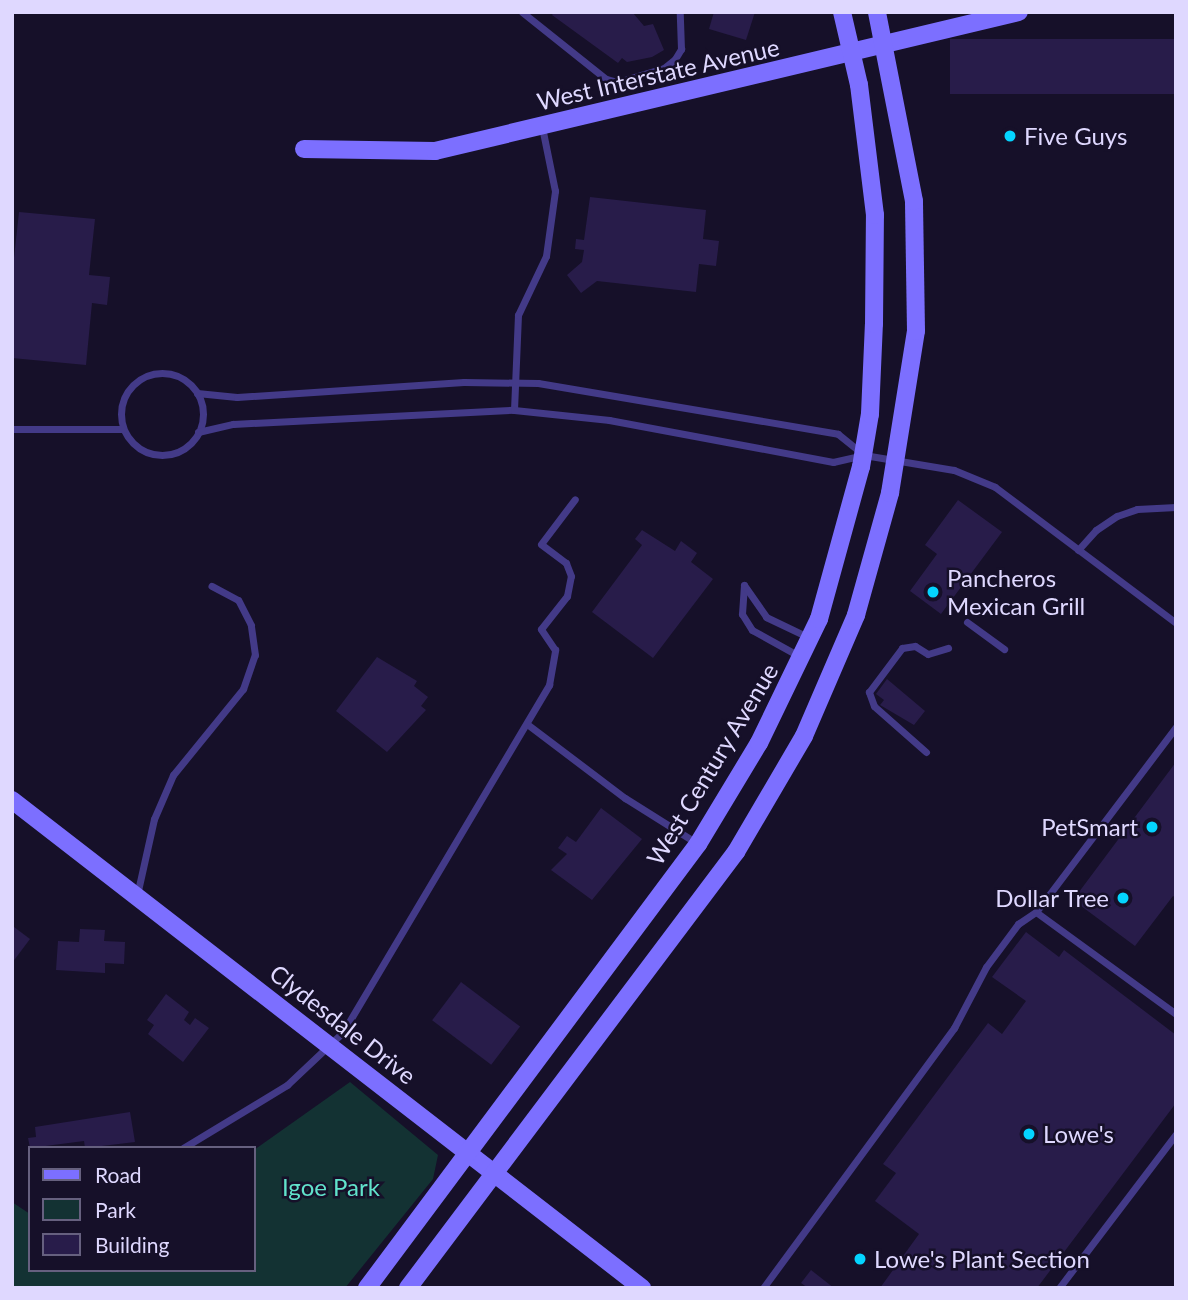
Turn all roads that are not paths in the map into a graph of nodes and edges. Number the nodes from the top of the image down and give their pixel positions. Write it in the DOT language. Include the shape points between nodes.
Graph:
graph roads {
  1 [pos="522,12"];
  2 [pos="680,12"];
  3 [pos="842,12"];
  4 [pos="877,12"];
  5 [pos="1019,12"];
  6 [pos="886,47"];
  7 [pos="852,53"];
  8 [pos="542,126"];
  9 [pos="304,149"];
  10 [pos="514,382"];
  11 [pos="197,393"];
  12 [pos="514,410"];
  13 [pos="12,429"];
  14 [pos="123,429"];
  15 [pos="198,432"];
  16 [pos="863,455"];
  17 [pos="897,460"];
  18 [pos="575,499"];
  19 [pos="1176,507"];
  20 [pos="1078,550"];
  21 [pos="212,586"];
  22 [pos="967,622"];
  23 [pos="1176,623"];
  24 [pos="811,638"];
  25 [pos="948,648"];
  26 [pos="1004,649"];
  27 [pos="803,658"];
  28 [pos="527,724"];
  29 [pos="1176,727"];
  30 [pos="926,752"];
  31 [pos="12,800"];
  32 [pos="698,844"];
  33 [pos="137,896"];
  34 [pos="1036,912"];
  35 [pos="1176,1014"];
  36 [pos="332,1046"];
  37 [pos="1176,1135"];
  38 [pos="186,1146"];
  39 [pos="469,1154"];
  40 [pos="496,1174"];
  41 [pos="367,1288"];
  42 [pos="408,1288"];
  43 [pos="642,1288"];
  44 [pos="763,1288"];
  45 [pos="1059,1288"];
  1 -- 2 [label="lane" via="607,79 617,82 664,68 675,59 681,49"];
  3 -- 7 [label="main road, West Century Avenue"];
  4 -- 6 [label="main road"];
  5 -- 6 [label="main road, West Interstate Avenue"];
  6 -- 7 [label="main road, West Interstate Avenue"];
  6 -- 17 [label="main road" via="914,201 916,331"];
  7 -- 8 [label="main road, West Interstate Avenue"];
  7 -- 16 [label="main road, West Century Avenue" via="875,215 870,414"];
  8 -- 9 [label="main road, West Interstate Avenue" via="417,153"];
  8 -- 10 [label="lane" via="554,171 554,202 546,256 518,315"];
  10 -- 11 [label="lane" via="237,397"];
  10 -- 12 [label="lane"];
  10 -- 16 [label="lane" via="603,391 838,434"];
  11 -- 14 [label="lane" via="177,376 151,374 129,390 121,415"];
  11 -- 15 [label="lane" via="202,419"];
  12 -- 15 [label="lane" via="233,424"];
  12 -- 16 [label="lane" via="609,420 833,462"];
  13 -- 14 [label="lane"];
  14 -- 15 [label="lane" via="140,449 166,455 190,443"];
  16 -- 17 [label="lane"];
  16 -- 24 [label="main road, West Century Avenue" via="842,548"];
  17 -- 20 [label="lane" via="974,475"];
  17 -- 40 [label="main road" via="856,615 787,768 736,852"];
  18 -- 28 [label="lane" via="541,544 566,563 572,584 541,629 553,643 554,668"];
  19 -- 20 [label="lane" via="1137,509 1117,516"];
  20 -- 23 [label="lane"];
  21 -- 33 [label="lane" via="238,600 251,625 255,655 243,689 173,775 154,819"];
  22 -- 26 [label="lane"];
  24 -- 27 [label="main road, West Century Avenue"];
  24 -- 27 [label="lane" via="766,617 744,585 742,614 752,631"];
  25 -- 30 [label="lane" via="932,654 915,646 902,648 869,692 874,706"];
  27 -- 32 [label="main road, West Century Avenue"];
  28 -- 32 [label="lane"];
  28 -- 36 [label="lane"];
  29 -- 34 [label="lane"];
  31 -- 33 [label="main road, Clydesdale Drive"];
  32 -- 39 [label="main road, West Century Avenue"];
  33 -- 36 [label="main road, Clydesdale Drive"];
  34 -- 35 [label="lane"];
  34 -- 44 [label="lane" via="1018,924 986,967 954,1028"];
  36 -- 38 [label="lane" via="288,1085"];
  36 -- 39 [label="main road, Clydesdale Drive"];
  37 -- 45 [label="lane"];
  39 -- 40 [label="main road, Clydesdale Drive"];
  39 -- 41 [label="main road, West Century Avenue"];
  40 -- 42 [label="main road"];
  40 -- 43 [label="main road, Clydesdale Drive"];
}
